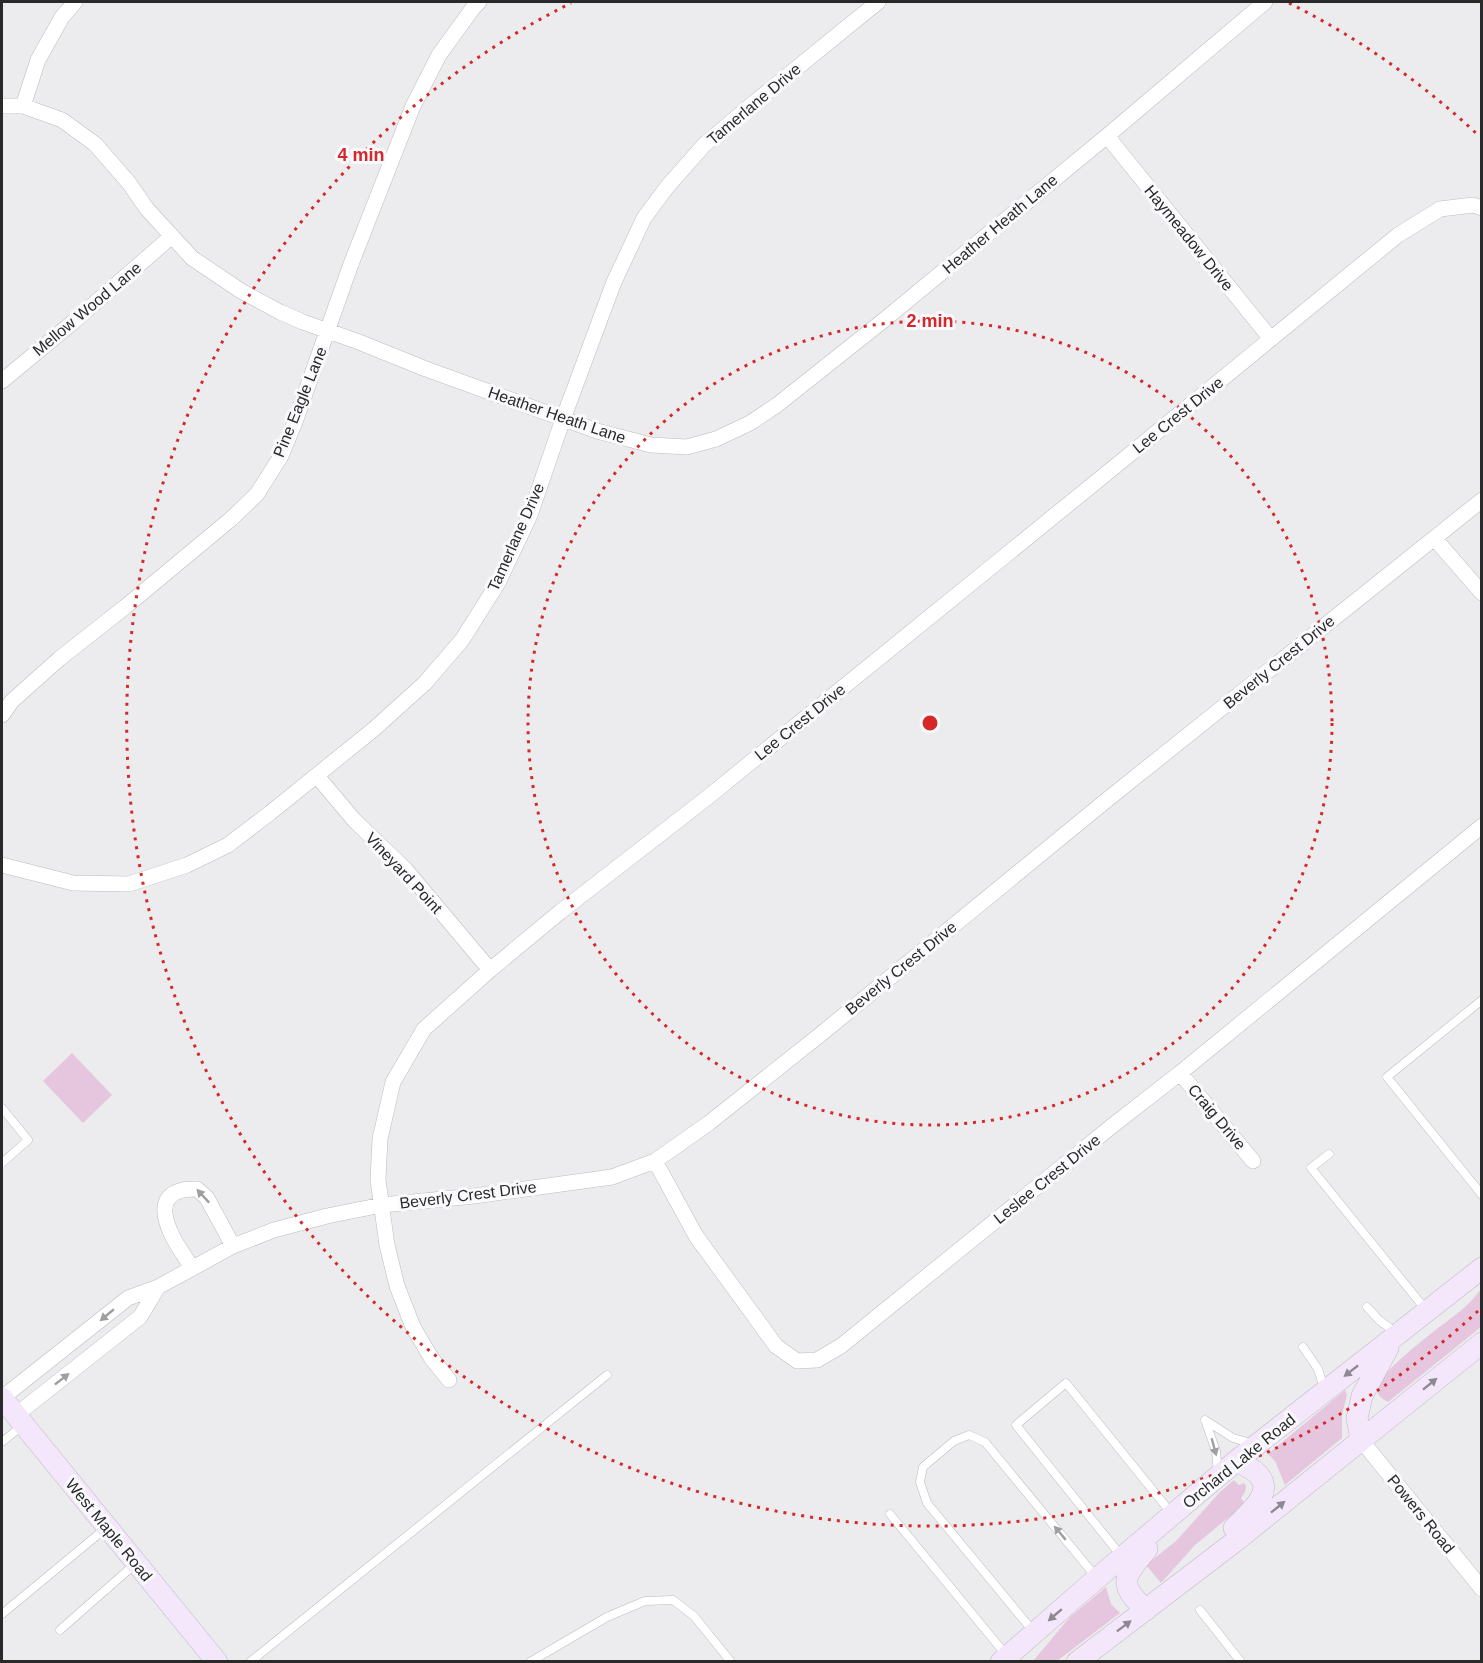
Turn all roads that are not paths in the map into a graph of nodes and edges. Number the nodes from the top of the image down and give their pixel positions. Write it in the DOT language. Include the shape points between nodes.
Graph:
graph roads {
  1 [pos="75,2"];
  2 [pos="479,2"];
  3 [pos="878,2"];
  4 [pos="1265,2"];
  5 [pos="2,106"];
  6 [pos="23,106"];
  7 [pos="1107,136"];
  8 [pos="1482,208"];
  9 [pos="172,236"];
  10 [pos="328,331"];
  11 [pos="1271,339"];
  12 [pos="2,381"];
  13 [pos="563,419"];
  14 [pos="1482,500"];
  15 [pos="1435,539"];
  16 [pos="1482,593"];
  17 [pos="2,715"];
  18 [pos="317,776"];
  19 [pos="1482,826"];
  20 [pos="2,865"];
  21 [pos="490,970"];
  22 [pos="1482,1000"];
  23 [pos="1180,1073"];
  24 [pos="2,1108"];
  25 [pos="1329,1154"];
  26 [pos="655,1161"];
  27 [pos="1253,1161"];
  28 [pos="2,1163"];
  29 [pos="1482,1195"];
  30 [pos="382,1205"];
  31 [pos="233,1246"];
  32 [pos="192,1268"];
  33 [pos="1482,1268"];
  34 [pos="158,1287"];
  35 [pos="1366,1307"];
  36 [pos="1427,1311"];
  37 [pos="1397,1334"];
  38 [pos="83,1335"];
  39 [pos="1303,1347"];
  40 [pos="1480,1347"];
  41 [pos="96,1352"];
  42 [pos="608,1375"];
  43 [pos="449,1380"];
  44 [pos="1325,1391"];
  45 [pos="2,1398"];
  46 [pos="20,1420"];
  47 [pos="1361,1440"];
  48 [pos="2,1442"];
  49 [pos="1257,1445"];
  50 [pos="1236,1461"];
  51 [pos="1218,1476"];
  52 [pos="890,1514"];
  53 [pos="1171,1517"];
  54 [pos="107,1527"];
  55 [pos="1122,1557"];
  56 [pos="136,1563"];
  57 [pos="1097,1578"];
  58 [pos="1179,1584"];
  59 [pos="1482,1589"];
  60 [pos="1146,1610"];
  61 [pos="1200,1610"];
  62 [pos="2,1614"];
  63 [pos="60,1630"];
  64 [pos="1034,1632"];
  65 [pos="1004,1659"];
  66 [pos="217,1662"];
  67 [pos="250,1662"];
  68 [pos="530,1662"];
  69 [pos="731,1662"];
  70 [pos="1077,1662"];
  71 [pos="1240,1662"];
  1 -- 6 [label="street" via="38,60"];
  2 -- 10 [label="street, Pine Eagle Lane" via="439,55 412,106"];
  3 -- 13 [label="street, Tamerlane Drive" via="704,145 667,187 645,218 614,282"];
  4 -- 7 [label="street, Heather Heath Lane"];
  5 -- 6 [label="street, Heather Heath Lane"];
  6 -- 9 [label="street, Heather Heath Lane" via="62,120 95,144"];
  7 -- 11 [label="street, Haymeadow Drive"];
  7 -- 13 [label="street, Heather Heath Lane" via="884,320 750,423 687,447 651,445"];
  8 -- 11 [label="street, Lee Crest Drive" via="1473,205 1440,209 1398,235"];
  9 -- 10 [label="street, Heather Heath Lane" via="192,258 241,291"];
  9 -- 12 [label="street, Mellow Wood Lane"];
  10 -- 13 [label="street, Heather Heath Lane"];
  10 -- 17 [label="street, Pine Eagle Lane" via="281,456 257,494 59,659"];
  11 -- 21 [label="street, Lee Crest Drive"];
  13 -- 18 [label="street, Tamerlane Drive" via="530,515 498,583 462,640 425,683"];
  14 -- 15 [label="street, Beverly Crest Drive"];
  15 -- 16 [label="street"];
  15 -- 26 [label="street, Beverly Crest Drive" via="821,1034"];
  18 -- 20 [label="street, Tamerlane Drive" via="228,844 187,865 129,884 73,883"];
  18 -- 21 [label="street, Vineyard Point" via="354,820 406,870"];
  19 -- 23 [label="street, Leslee Crest Drive"];
  21 -- 30 [label="street, Lee Crest Drive" via="424,1029 393,1082 380,1139 378,1180"];
  22 -- 29 [label="lane" via="1387,1077"];
  23 -- 26 [label="street, Leslee Crest Drive" via="841,1346 817,1360 797,1361 776,1346 696,1236"];
  23 -- 27 [label="street, Craig Drive"];
  24 -- 28 [label="lane" via="28,1140"];
  25 -- 36 [label="lane" via="1311,1168"];
  26 -- 30 [label="street, Beverly Crest Drive" via="612,1177"];
  30 -- 31 [label="street, Beverly Crest Drive" via="274,1230"];
  30 -- 43 [label="street, Lee Crest Drive" via="397,1286 413,1327"];
  31 -- 32 [label="street, Beverly Crest Drive"];
  31 -- 32 [label="street, one-way" via="207,1198 197,1189 173,1192 165,1203 168,1224"];
  32 -- 34 [label="street, Beverly Crest Drive"];
  33 -- 36 [label="main road, Orchard Lake Road"];
  34 -- 38 [label="street, Beverly Crest Drive, one-way" via="128,1298"];
  34 -- 41 [label="street, Beverly Crest Drive" via="140,1317"];
  35 -- 37 [label="lane"];
  36 -- 37 [label="main road, Orchard Lake Road"];
  37 -- 44 [label="main road, Orchard Lake Road, one-way"];
  37 -- 47 [label="main road" via="1362,1396 1357,1418"];
  38 -- 41 [label="street"];
  38 -- 45 [label="street, Beverly Crest Drive"];
  39 -- 44 [label="lane" via="1318,1369"];
  47 -- 40 [label="main road, one-way"];
  46 -- 41 [label="street, Beverly Crest Drive, one-way"];
  42 -- 67 [label="lane"];
  44 -- 49 [label="main road, Orchard Lake Road"];
  45 -- 46 [label="main road, West Maple Road"];
  46 -- 48 [label="lane"];
  46 -- 54 [label="main road, West Maple Road"];
  58 -- 47 [label="main road, one-way"];
  47 -- 59 [label="street, Powers Road"];
  49 -- 50 [label="main road, Orchard Lake Road"];
  49 -- 51 [label="lane, one-way" via="1233,1438 1205,1420 1216,1451"];
  50 -- 51 [label="main road, Orchard Lake Road"];
  50 -- 58 [label="main road" via="1263,1481 1262,1499"];
  51 -- 53 [label="main road, Orchard Lake Road"];
  52 -- 65 [label="lane"];
  53 -- 55 [label="main road, Orchard Lake Road"];
  53 -- 55 [label="lane" via="1066,1383 1016,1425"];
  53 -- 60 [label="main road" via="1126,1578 1128,1591"];
  54 -- 56 [label="main road, West Maple Road"];
  54 -- 62 [label="lane"];
  55 -- 57 [label="main road, Orchard Lake Road"];
  56 -- 63 [label="lane"];
  56 -- 66 [label="main road, West Maple Road"];
  57 -- 64 [label="main road, Orchard Lake Road, one-way"];
  57 -- 64 [label="lane, one-way" via="985,1442 969,1435 954,1441 923,1467 920,1482 927,1503"];
  58 -- 60 [label="main road"];
  70 -- 60 [label="main road, one-way"];
  61 -- 71 [label="lane"];
  64 -- 65 [label="main road, Orchard Lake Road"];
  68 -- 69 [label="lane" via="607,1617 645,1601 673,1600 694,1616"];
}
